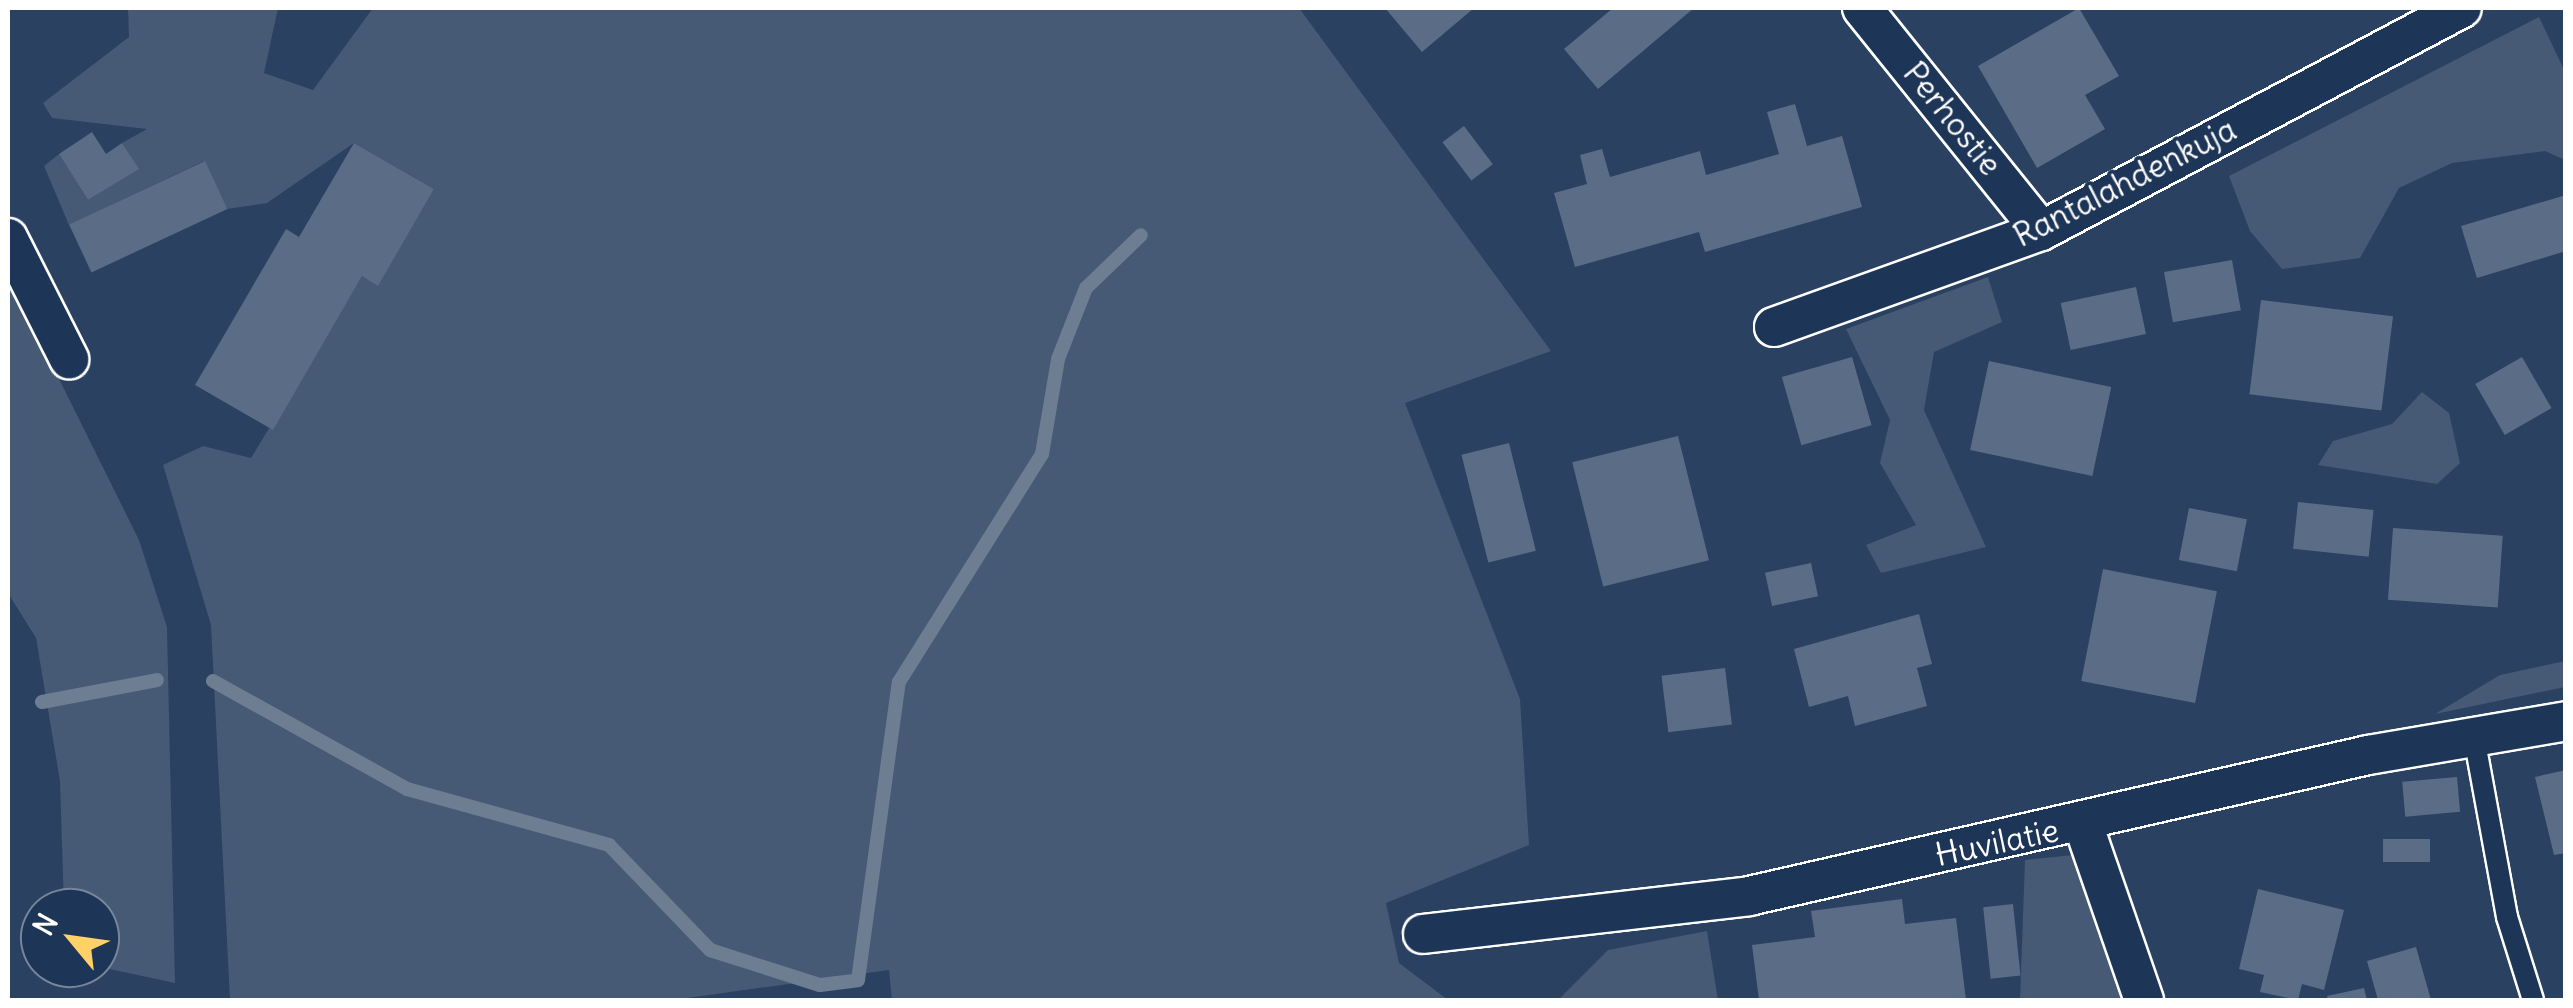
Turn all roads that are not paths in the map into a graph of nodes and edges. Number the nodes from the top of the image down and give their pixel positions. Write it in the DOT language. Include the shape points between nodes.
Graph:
graph roads {
  1 [pos="1862,8"];
  2 [pos="2462,8"];
  3 [pos="2041,230"];
  4 [pos="8,238"];
  5 [pos="1774,327"];
  6 [pos="68,359"];
  7 [pos="2566,721"];
  8 [pos="2474,737"];
  9 [pos="2083,824"];
  10 [pos="1423,934"];
  11 [pos="2144,1000"];
  12 [pos="2533,1000"];
  1 -- 3 [label="street, Perhostie"];
  2 -- 3 [label="street, Rantalahdenkuja"];
  3 -- 5 [label="street, Rantalahdenkuja"];
  4 -- 6 [label="street"];
  7 -- 8 [label="street, Huvilatie"];
  8 -- 9 [label="street, Huvilatie"];
  8 -- 12 [label="lane" via="2507,917"];
  9 -- 10 [label="street, Huvilatie" via="1749,896"];
  9 -- 11 [label="street"];
}
